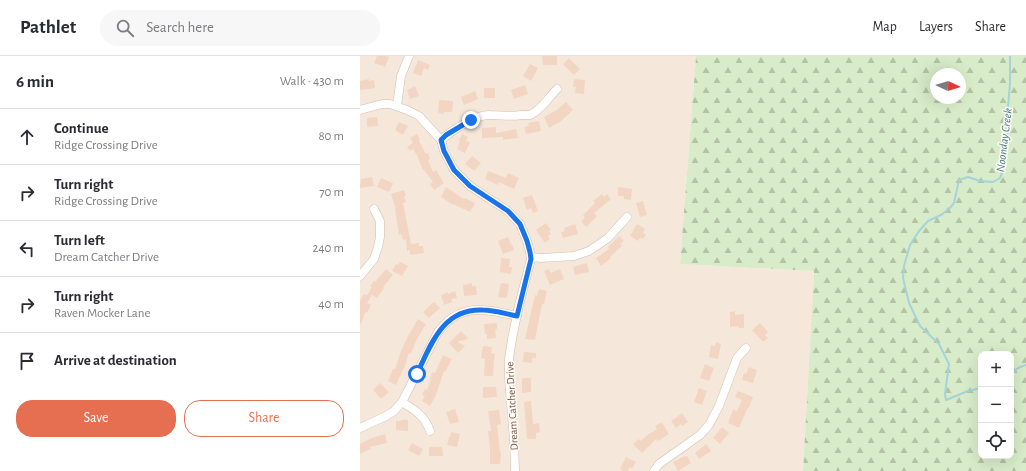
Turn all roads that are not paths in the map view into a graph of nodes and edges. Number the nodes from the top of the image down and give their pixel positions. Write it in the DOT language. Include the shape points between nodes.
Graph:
graph roads {
  1 [pos="409,56"];
  2 [pos="557,89"];
  3 [pos="397,106"];
  4 [pos="360,110"];
  5 [pos="441,140"];
  6 [pos="374,209"];
  7 [pos="627,217"];
  8 [pos="530,257"];
  9 [pos="360,276"];
  10 [pos="517,316"];
  11 [pos="746,348"];
  12 [pos="402,402"];
  13 [pos="360,428"];
  14 [pos="430,431"];
  15 [pos="515,471"];
  16 [pos="654,471"];
  1 -- 3 [label="street" via="401,76"];
  2 -- 5 [label="street" via="531,114 482,116 471,120"];
  3 -- 4 [label="street, Dream Catcher Drive" via="382,104"];
  3 -- 5 [label="street, Dream Catcher Drive" via="419,116"];
  5 -- 8 [label="street, Dream Catcher Drive" via="454,170 470,186 508,211 520,224"];
  6 -- 9 [label="street" via="380,221 378,247 374,259"];
  7 -- 8 [label="street" via="608,238 589,251 574,256"];
  8 -- 10 [label="street, Dream Catcher Drive"];
  10 -- 12 [label="street" via="478,310 463,312 452,318 438,332"];
  10 -- 15 [label="street, Dream Catcher Drive" via="509,369"];
  11 -- 16 [label="street" via="737,358 710,425 659,464"];
  12 -- 13 [label="street" via="386,416"];
  12 -- 14 [label="street" via="423,417"];
}
